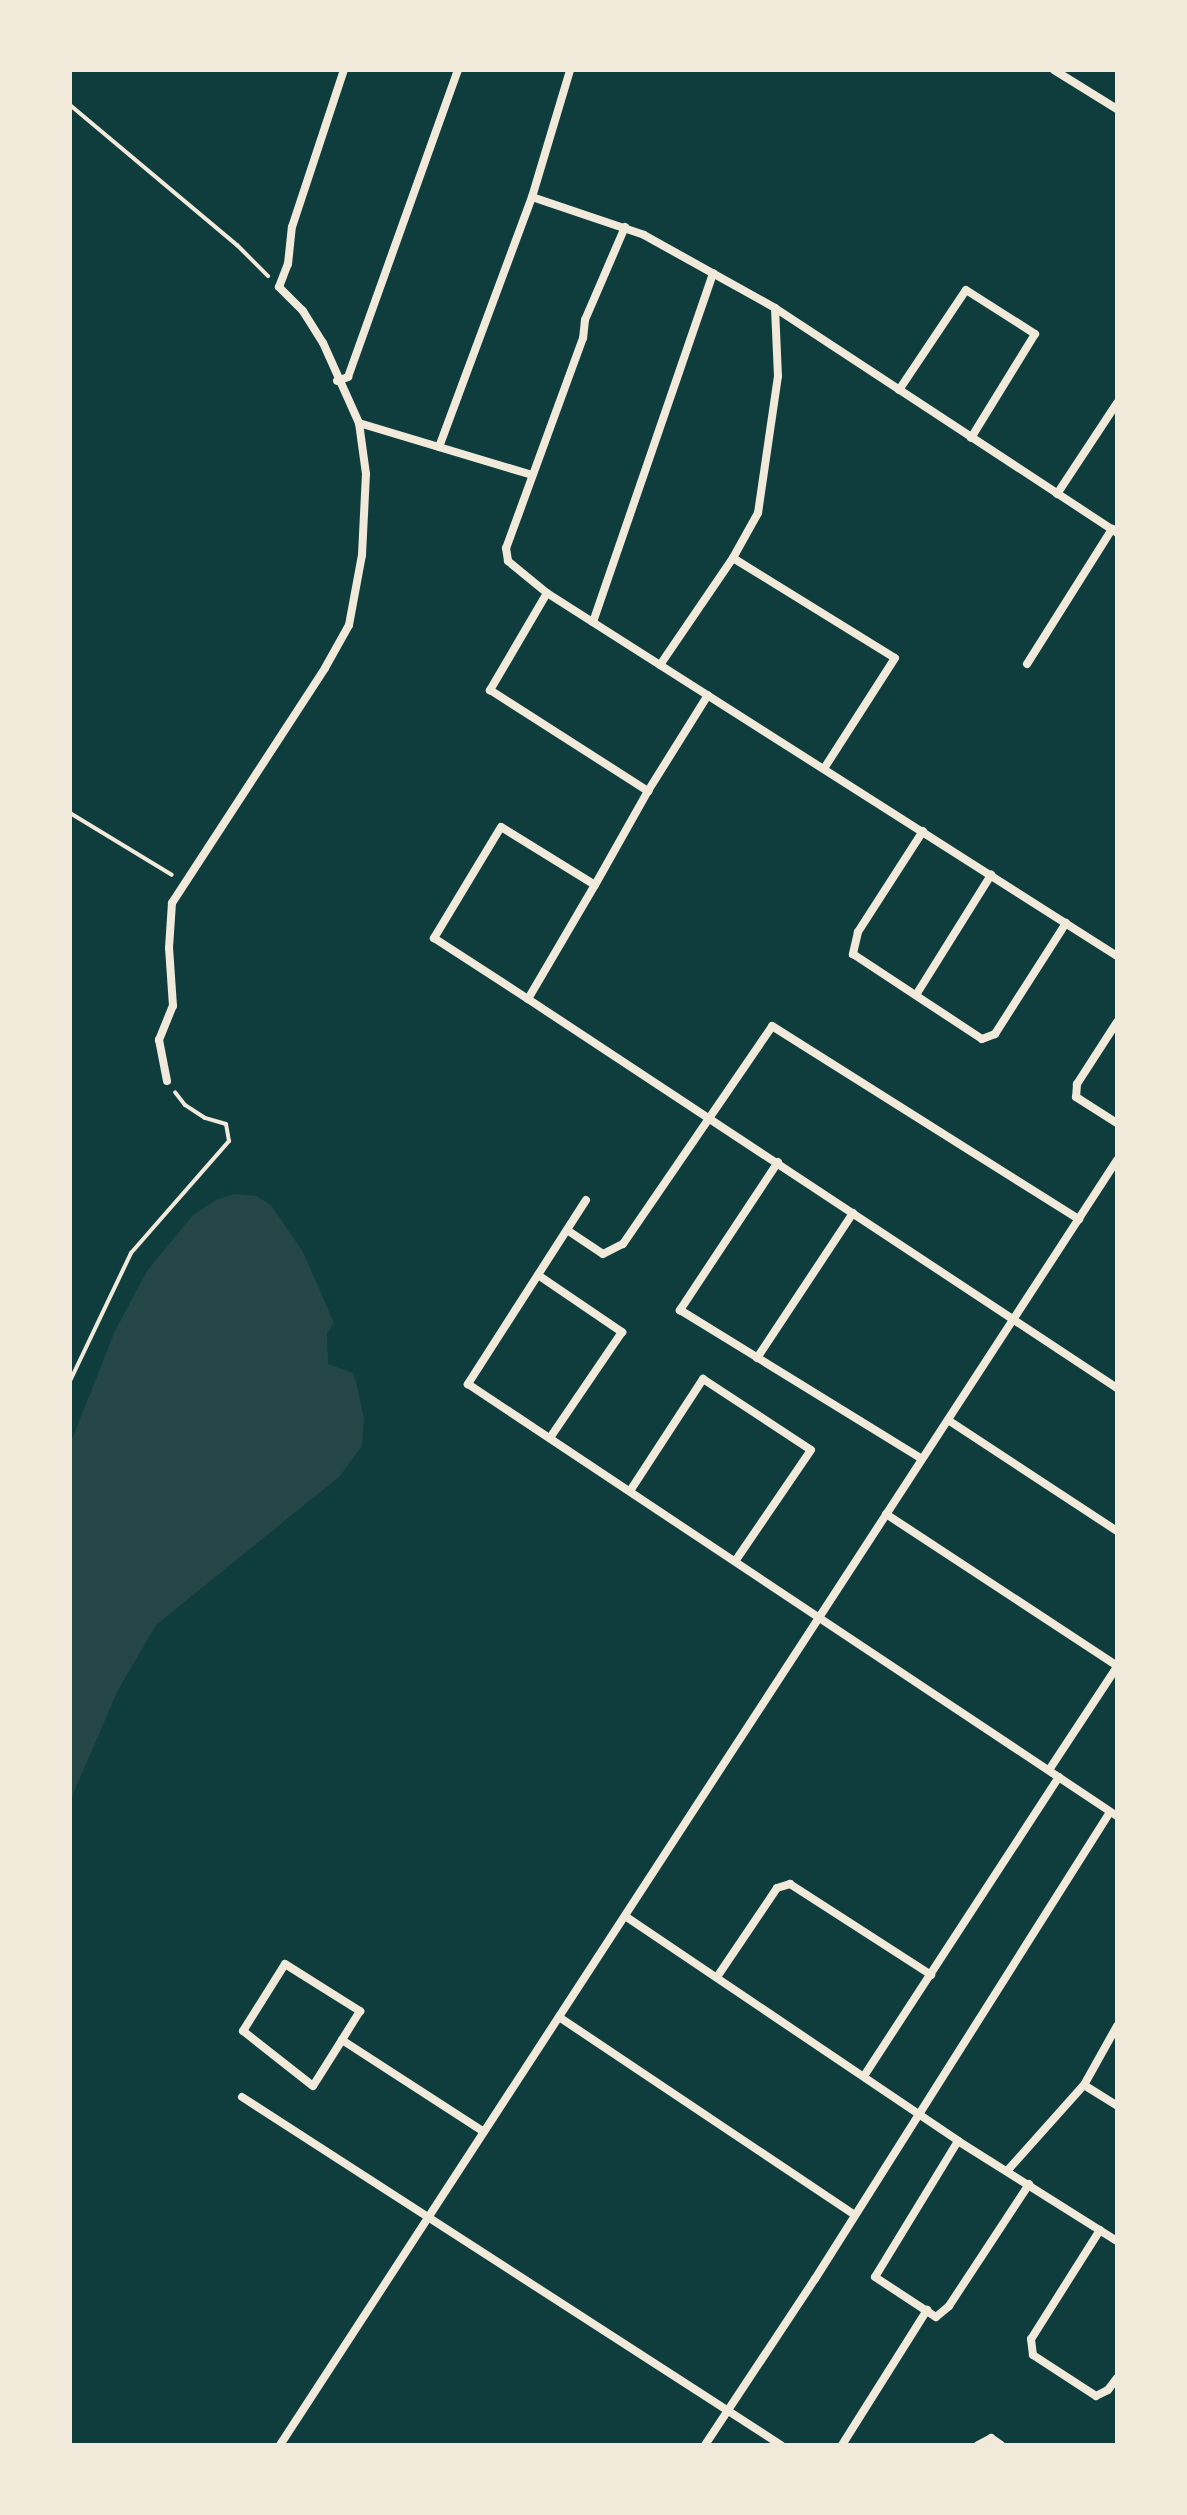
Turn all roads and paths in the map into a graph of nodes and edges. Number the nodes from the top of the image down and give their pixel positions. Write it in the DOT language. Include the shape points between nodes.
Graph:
graph roads {
  1 [pos="344,70"];
  2 [pos="458,70"];
  3 [pos="570,70"];
  4 [pos="1054,70"];
  5 [pos="70,105"];
  6 [pos="1117,109"];
  7 [pos="532,197"];
  8 [pos="625,227"];
  9 [pos="713,273"];
  10 [pos="279,287"];
  11 [pos="775,308"];
  12 [pos="337,381"];
  13 [pos="899,390"];
  14 [pos="1117,403"];
  15 [pos="359,423"];
  16 [pos="971,438"];
  17 [pos="439,447"];
  18 [pos="532,475"];
  19 [pos="1057,494"];
  20 [pos="1114,531"];
  21 [pos="733,558"];
  22 [pos="547,593"];
  23 [pos="593,622"];
  24 [pos="1027,664"];
  25 [pos="660,665"];
  26 [pos="708,695"];
  27 [pos="825,767"];
  28 [pos="648,791"];
  29 [pos="70,813"];
  30 [pos="923,831"];
  31 [pos="991,875"];
  32 [pos="185,882"];
  33 [pos="595,885"];
  34 [pos="1066,923"];
  35 [pos="1117,956"];
  36 [pos="916,995"];
  37 [pos="528,999"];
  38 [pos="1117,1022"];
  39 [pos="167,1081"];
  40 [pos="710,1116"];
  41 [pos="1117,1123"];
  42 [pos="1117,1160"];
  43 [pos="778,1162"];
  44 [pos="586,1200"];
  45 [pos="853,1213"];
  46 [pos="1079,1219"];
  47 [pos="567,1230"];
  48 [pos="538,1275"];
  49 [pos="1013,1320"];
  50 [pos="757,1358"];
  51 [pos="70,1381"];
  52 [pos="1117,1388"];
  53 [pos="948,1420"];
  54 [pos="550,1438"];
  55 [pos="922,1459"];
  56 [pos="630,1491"];
  57 [pos="886,1514"];
  58 [pos="1117,1531"];
  59 [pos="736,1560"];
  60 [pos="819,1616"];
  61 [pos="1117,1667"];
  62 [pos="1049,1770"];
  63 [pos="1059,1777"];
  64 [pos="1114,1814"];
  65 [pos="625,1916"];
  66 [pos="931,1975"];
  67 [pos="717,1977"];
  68 [pos="559,2017"];
  69 [pos="1117,2026"];
  70 [pos="342,2040"];
  71 [pos="864,2076"];
  72 [pos="1084,2085"];
  73 [pos="242,2097"];
  74 [pos="1117,2106"];
  75 [pos="918,2113"];
  76 [pos="484,2132"];
  77 [pos="958,2141"];
  78 [pos="1007,2171"];
  79 [pos="1029,2184"];
  80 [pos="855,2215"];
  81 [pos="430,2216"];
  82 [pos="1100,2230"];
  83 [pos="1117,2241"];
  84 [pos="927,2310"];
  85 [pos="1117,2378"];
  86 [pos="728,2410"];
  87 [pos="280,2445"];
  88 [pos="705,2445"];
  89 [pos="781,2445"];
  90 [pos="842,2445"];
  91 [pos="978,2445"];
  92 [pos="1001,2445"];
  1 -- 10 [label="street" via="292,227"];
  2 -- 12 [label="street" via="348,377"];
  3 -- 7 [label="street"];
  4 -- 6 [label="street"];
  5 -- 10 [label="path" via="237,245"];
  7 -- 8 [label="street"];
  7 -- 17 [label="street"];
  8 -- 9 [label="street"];
  8 -- 18 [label="street" via="585,320"];
  9 -- 11 [label="street"];
  9 -- 23 [label="street"];
  10 -- 12 [label="street" via="323,343"];
  11 -- 13 [label="street"];
  11 -- 21 [label="street" via="778,376 758,513"];
  12 -- 15 [label="street"];
  13 -- 16 [label="street"];
  13 -- 16 [label="street" via="966,290 1035,334"];
  14 -- 19 [label="street"];
  15 -- 17 [label="street"];
  15 -- 32 [label="street" via="366,509 349,625"];
  16 -- 19 [label="street"];
  17 -- 18 [label="street"];
  18 -- 22 [label="street" via="506,548 508,561"];
  19 -- 20 [label="street"];
  20 -- 24 [label="street"];
  21 -- 25 [label="street"];
  21 -- 27 [label="street" via="895,658"];
  22 -- 23 [label="street"];
  22 -- 28 [label="street" via="490,690"];
  23 -- 25 [label="street"];
  25 -- 26 [label="street"];
  26 -- 27 [label="street"];
  26 -- 28 [label="street"];
  27 -- 30 [label="street"];
  28 -- 33 [label="street"];
  29 -- 32 [label="path"];
  30 -- 31 [label="street"];
  30 -- 36 [label="street" via="858,932 853,954"];
  31 -- 34 [label="street"];
  31 -- 36 [label="street"];
  32 -- 39 [label="street" via="172,903 173,1006 159,1040"];
  33 -- 37 [label="street"];
  33 -- 37 [label="street" via="501,827 434,938"];
  34 -- 35 [label="street"];
  34 -- 36 [label="street" via="995,1034 982,1039"];
  37 -- 40 [label="street"];
  38 -- 41 [label="street" via="1077,1084 1076,1097"];
  39 -- 51 [label="path" via="185,1105 226,1124 229,1141 131,1253"];
  40 -- 43 [label="street"];
  40 -- 46 [label="street" via="772,1026"];
  40 -- 47 [label="street" via="623,1244 603,1254"];
  42 -- 46 [label="street"];
  43 -- 45 [label="street"];
  43 -- 50 [label="street" via="680,1310"];
  44 -- 47 [label="street"];
  45 -- 49 [label="street"];
  45 -- 50 [label="street"];
  46 -- 49 [label="street"];
  47 -- 48 [label="street"];
  48 -- 54 [label="street" via="468,1384"];
  48 -- 54 [label="street" via="622,1332"];
  49 -- 52 [label="street"];
  49 -- 53 [label="street"];
  50 -- 55 [label="street"];
  53 -- 55 [label="street"];
  53 -- 58 [label="street"];
  54 -- 56 [label="street"];
  55 -- 57 [label="street"];
  56 -- 59 [label="street"];
  56 -- 59 [label="street" via="703,1379 811,1450"];
  57 -- 60 [label="street"];
  57 -- 61 [label="street"];
  59 -- 60 [label="street"];
  60 -- 62 [label="street"];
  60 -- 65 [label="street"];
  61 -- 62 [label="street"];
  62 -- 63 [label="street"];
  63 -- 64 [label="street"];
  63 -- 66 [label="street"];
  64 -- 75 [label="street"];
  65 -- 67 [label="street"];
  65 -- 68 [label="street"];
  66 -- 67 [label="street" via="790,1884 777,1888"];
  66 -- 71 [label="street"];
  67 -- 71 [label="street"];
  68 -- 76 [label="street"];
  68 -- 80 [label="street"];
  69 -- 72 [label="street"];
  70 -- 70 [label="street" via="360,2011 285,1964 243,2031 313,2086"];
  70 -- 76 [label="street"];
  71 -- 75 [label="street"];
  72 -- 74 [label="street"];
  72 -- 78 [label="street"];
  73 -- 81 [label="street"];
  75 -- 77 [label="street"];
  75 -- 80 [label="street"];
  76 -- 81 [label="street"];
  77 -- 78 [label="street"];
  77 -- 84 [label="street" via="875,2277"];
  78 -- 79 [label="street"];
  79 -- 82 [label="street"];
  79 -- 84 [label="street" via="949,2306 936,2317"];
  80 -- 86 [label="street"];
  81 -- 86 [label="street"];
  81 -- 87 [label="street"];
  82 -- 83 [label="street"];
  82 -- 85 [label="street" via="1031,2339 1033,2355 1096,2396"];
  84 -- 90 [label="street"];
  86 -- 88 [label="street"];
  86 -- 89 [label="street"];
  91 -- 92 [label="street" via="991,2438"];
}
